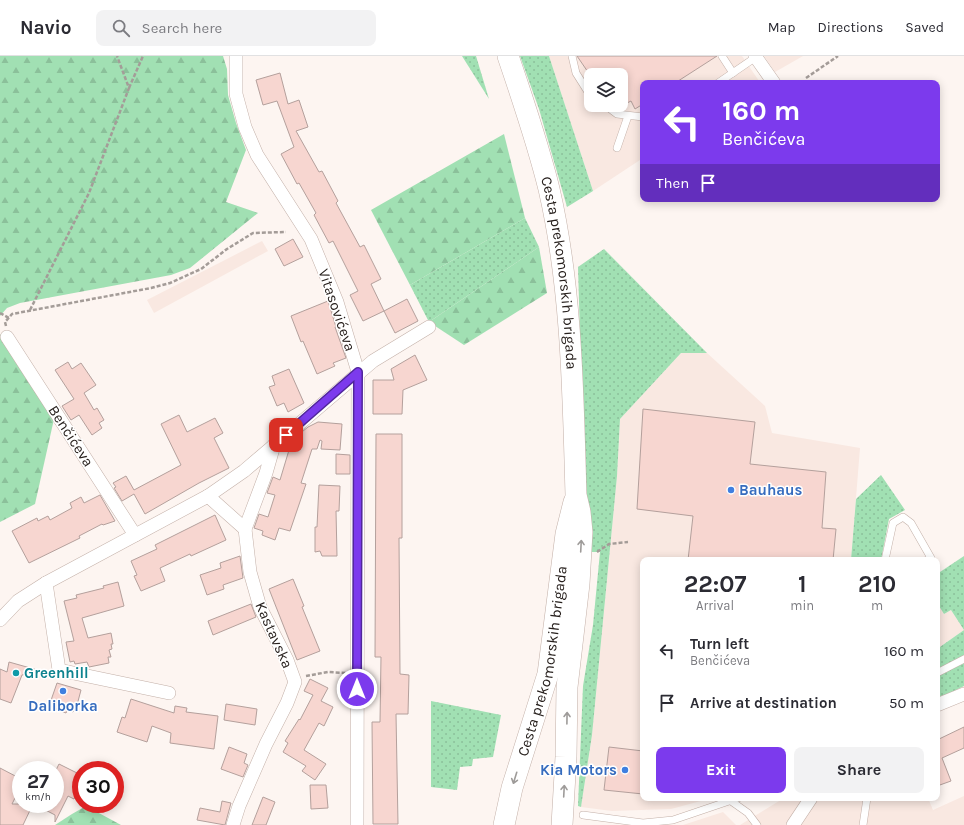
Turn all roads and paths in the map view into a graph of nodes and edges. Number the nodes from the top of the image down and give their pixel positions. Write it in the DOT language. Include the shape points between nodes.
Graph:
graph roads {
  1 [pos="117,56"];
  2 [pos="143,56"];
  3 [pos="236,56"];
  4 [pos="508,56"];
  5 [pos="572,56"];
  6 [pos="722,56"];
  7 [pos="838,56"];
  8 [pos="756,57"];
  9 [pos="733,72"];
  10 [pos="806,78"];
  11 [pos="722,80"];
  12 [pos="772,80"];
  13 [pos="584,86"];
  14 [pos="129,88"];
  15 [pos="614,112"];
  16 [pos="628,116"];
  17 [pos="640,118"];
  18 [pos="617,148"];
  19 [pos="286,232"];
  20 [pos="30,310"];
  21 [pos="0,314"];
  22 [pos="9,318"];
  23 [pos="429,327"];
  24 [pos="7,336"];
  25 [pos="358,372"];
  26 [pos="274,445"];
  27 [pos="576,495"];
  28 [pos="208,496"];
  29 [pos="245,529"];
  30 [pos="135,535"];
  31 [pos="628,542"];
  32 [pos="596,553"];
  33 [pos="887,557"];
  34 [pos="930,557"];
  35 [pos="46,583"];
  36 [pos="0,620"];
  37 [pos="964,659"];
  38 [pos="940,671"];
  39 [pos="357,674"];
  40 [pos="293,678"];
  41 [pos="169,693"];
  42 [pos="964,694"];
  43 [pos="940,704"];
  44 [pos="809,801"];
  45 [pos="867,801"];
  46 [pos="731,802"];
  47 [pos="583,815"];
  48 [pos="642,824"];
  49 [pos="233,825"];
  50 [pos="357,825"];
  51 [pos="504,825"];
  52 [pos="562,825"];
  53 [pos="757,825"];
  54 [pos="793,825"];
  55 [pos="863,825"];
  1 -- 14 [label="path"];
  2 -- 14 [label="path"];
  3 -- 25 [label="street, Vitasovićeva" via="236,94 246,127 257,155 311,239 337,302"];
  4 -- 27 [label="main road, Cesta prekomorskih brigada" via="549,189 563,271 573,376"];
  5 -- 13 [label="lane" via="576,73"];
  6 -- 9 [label="lane"];
  7 -- 10 [label="path"];
  8 -- 9 [label="lane"];
  8 -- 12 [label="street"];
  9 -- 11 [label="lane"];
  14 -- 20 [label="path" via="89,193"];
  15 -- 16 [label="lane"];
  16 -- 17 [label="lane"];
  16 -- 18 [label="lane"];
  19 -- 20 [label="path" via="253,233 201,269 151,288"];
  20 -- 22 [label="path" via="12,314"];
  21 -- 22 [label="path"];
  22 -- 24 [label="path" via="5,322"];
  23 -- 25 [label="street" via="373,360"];
  24 -- 30 [label="street, Benčićeva"];
  25 -- 26 [label="street"];
  25 -- 39 [label="street, Vitasovićeva"];
  26 -- 28 [label="street" via="244,471"];
  26 -- 29 [label="street"];
  27 -- 51 [label="main road, Cesta prekomorskih brigada, one-way" via="566,534 548,674 512,788"];
  52 -- 27 [label="main road, Cesta prekomorskih brigada, one-way" via="567,687 579,584 582,532"];
  28 -- 29 [label="street"];
  28 -- 30 [label="street"];
  29 -- 40 [label="street, Kastavska" via="250,572 260,607 287,660"];
  30 -- 35 [label="street"];
  31 -- 32 [label="path" via="609,544"];
  33 -- 34 [label="lane" via="893,523 902,517 911,523"];
  35 -- 36 [label="street" via="18,601"];
  35 -- 41 [label="street" via="59,670"];
  37 -- 38 [label="lane"];
  39 -- 40 [label="path" via="328,672"];
  39 -- 50 [label="street, Vitasovićeva"];
  40 -- 49 [label="street, Kastavska" via="287,703 266,744"];
  42 -- 43 [label="street"];
  44 -- 54 [label="street"];
  45 -- 55 [label="lane"];
  46 -- 48 [label="lane" via="673,820"];
  46 -- 53 [label="lane" via="748,813"];
  47 -- 48 [label="lane"];
}
